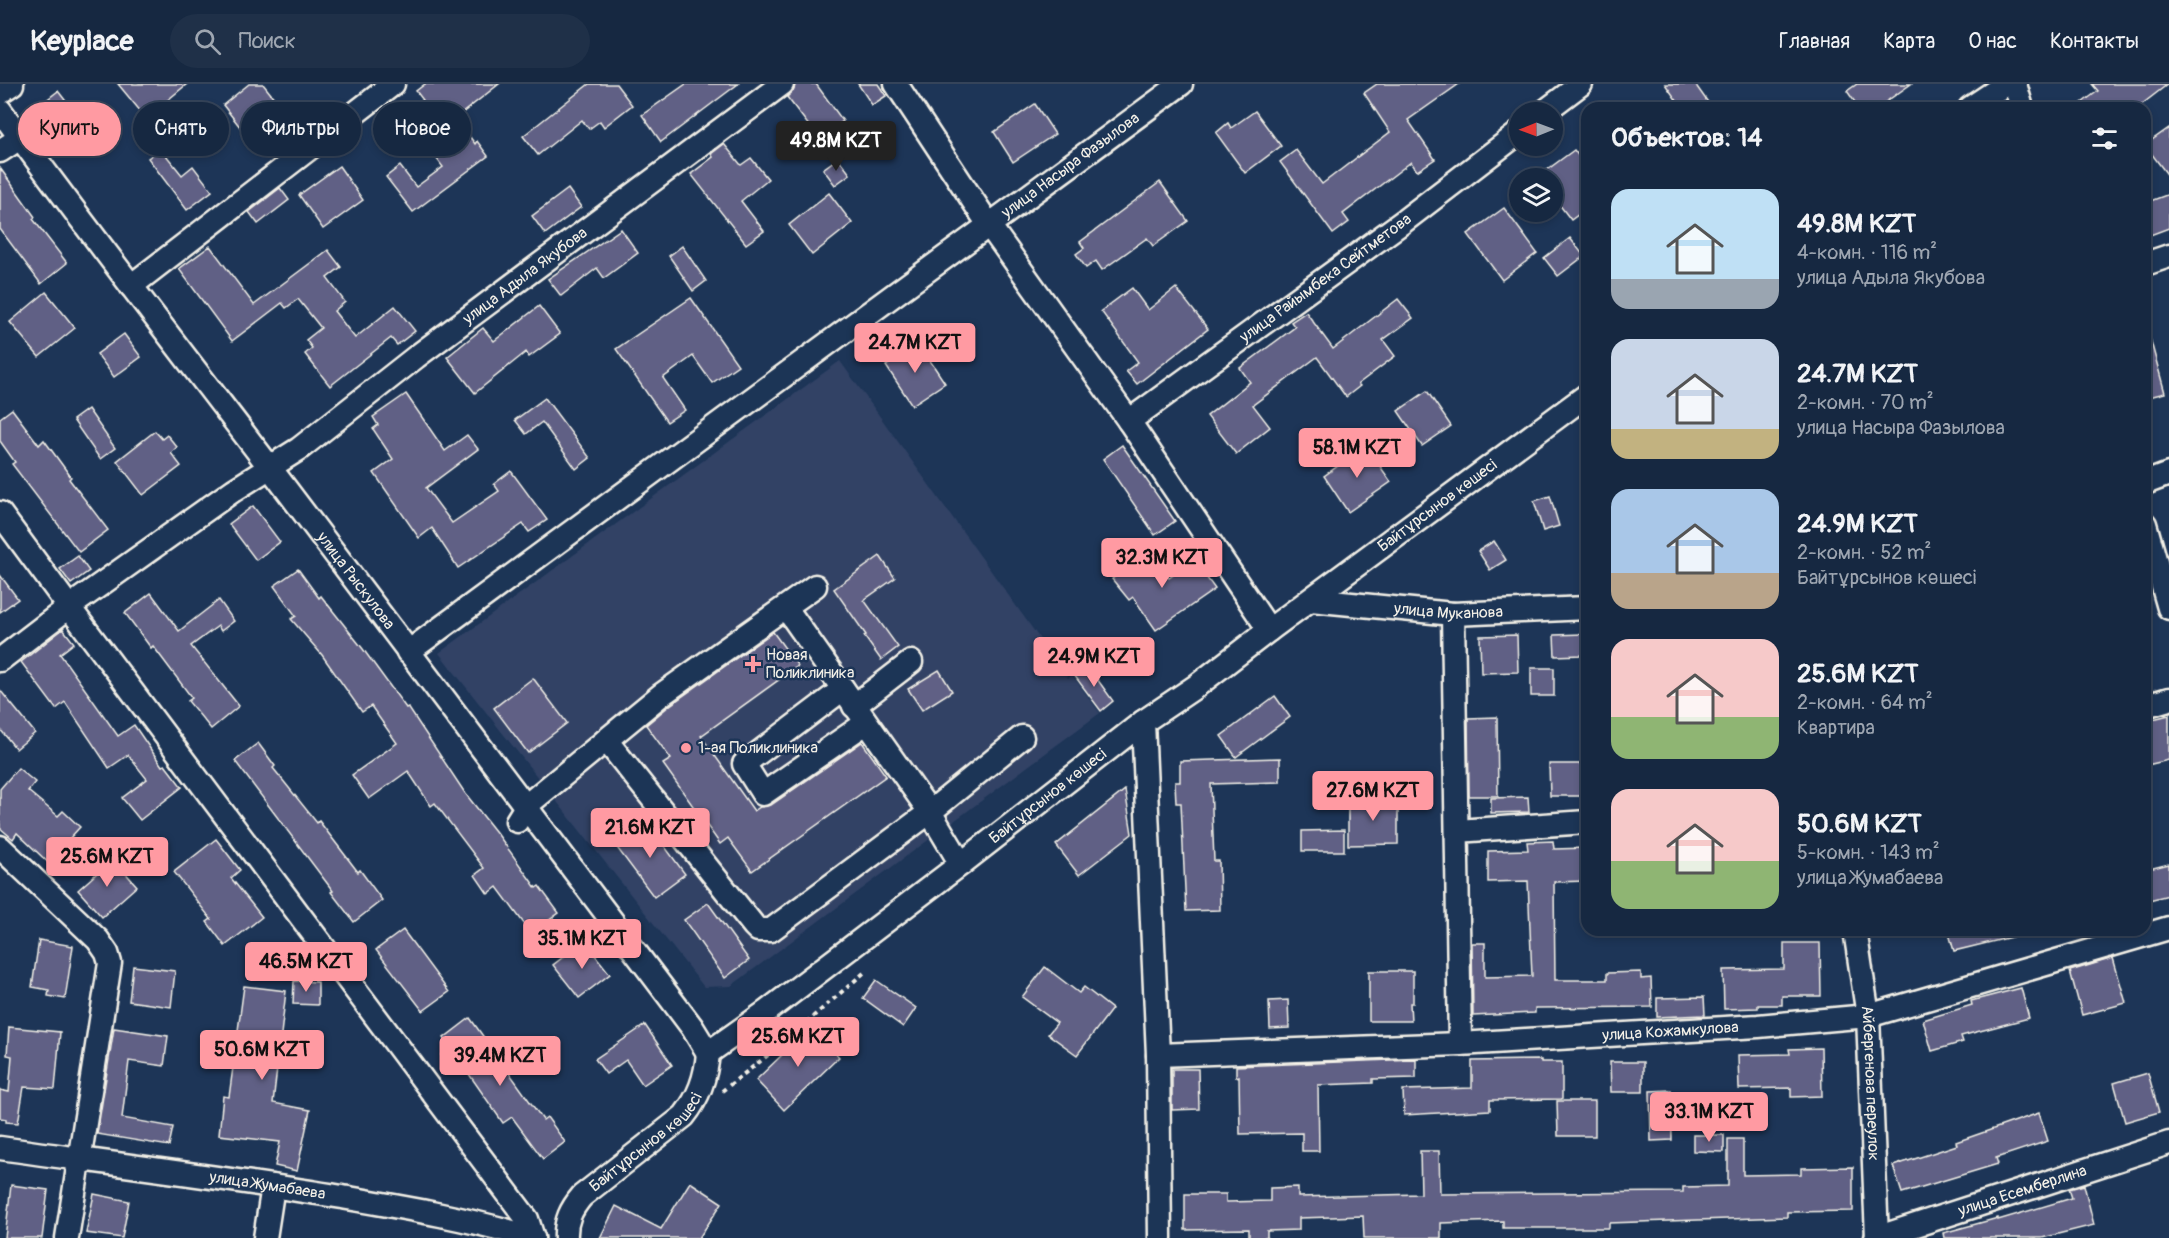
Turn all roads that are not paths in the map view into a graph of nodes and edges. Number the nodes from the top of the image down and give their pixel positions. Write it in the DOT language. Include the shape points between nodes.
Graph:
graph roads {
  1 [pos="12,84"];
  2 [pos="393,84"];
  3 [pos="782,84"];
  4 [pos="896,84"];
  5 [pos="1181,84"];
  6 [pos="1581,84"];
  7 [pos="2006,84"];
  8 [pos="2015,84"];
  9 [pos="0,92"];
  10 [pos="1557,102"];
  11 [pos="1979,102"];
  12 [pos="2020,102"];
  13 [pos="0,110"];
  14 [pos="18,135"];
  15 [pos="18,139"];
  16 [pos="1509,140"];
  17 [pos="0,151"];
  18 [pos="34,156"];
  19 [pos="989,225"];
  20 [pos="2169,256"];
  21 [pos="2151,262"];
  22 [pos="131,286"];
  23 [pos="1581,399"];
  24 [pos="1129,421"];
  25 [pos="270,468"];
  26 [pos="2169,474"];
  27 [pos="2151,481"];
  28 [pos="0,513"];
  29 [pos="2151,545"];
  30 [pos="815,586"];
  31 [pos="1311,600"];
  32 [pos="69,607"];
  33 [pos="1581,608"];
  34 [pos="2169,608"];
  35 [pos="786,609"];
  36 [pos="1454,614"];
  37 [pos="1269,630"];
  38 [pos="408,652"];
  39 [pos="0,660"];
  40 [pos="911,662"];
  41 [pos="2169,699"];
  42 [pos="2151,704"];
  43 [pos="854,706"];
  44 [pos="1143,722"];
  45 [pos="1022,736"];
  46 [pos="606,740"];
  47 [pos="930,812"];
  48 [pos="522,813"];
  49 [pos="1581,822"];
  50 [pos="1457,831"];
  51 [pos="0,847"];
  52 [pos="961,864"];
  53 [pos="2169,928"];
  54 [pos="2151,933"];
  55 [pos="1856,936"];
  56 [pos="2142,936"];
  57 [pos="1868,1016"];
  58 [pos="1460,1044"];
  59 [pos="708,1053"];
  60 [pos="1158,1055"];
  61 [pos="2169,1143"];
  62 [pos="0,1148"];
  63 [pos="79,1159"];
  64 [pos="273,1186"];
  65 [pos="494,1232"];
  66 [pos="67,1238"];
  67 [pos="265,1238"];
  68 [pos="533,1238"];
  69 [pos="566,1238"];
  70 [pos="1160,1238"];
  71 [pos="1876,1238"];
  1 -- 9 [label="street"];
  2 -- 22 [label="street"];
  3 -- 25 [label="street, улица Адыла Якубова"];
  4 -- 19 [label="street"];
  5 -- 19 [label="street, улица Насыра Фазылова"];
  6 -- 10 [label="street"];
  7 -- 11 [label="street"];
  8 -- 12 [label="street"];
  13 -- 14 [label="street, улица Рыскулова"];
  15 -- 17 [label="street"];
  16 -- 24 [label="street, улица Райымбека Сейтметова"];
  18 -- 22 [label="street, улица Рыскулова"];
  19 -- 24 [label="street"];
  19 -- 38 [label="street, улица Насыра Фазылова"];
  20 -- 21 [label="street"];
  22 -- 25 [label="street, улица Рыскулова"];
  23 -- 31 [label="street, Байтұрсынов көшесі"];
  24 -- 37 [label="street"];
  25 -- 32 [label="street, улица Адыла Якубова" via="257,473"];
  25 -- 38 [label="street, улица Рыскулова"];
  26 -- 27 [label="street"];
  28 -- 32 [label="street"];
  29 -- 34 [label="street"];
  30 -- 35 [label="street"];
  31 -- 36 [label="street, улица Муканова"];
  31 -- 37 [label="street, Байтұрсынов көшесі"];
  32 -- 39 [label="street, улица Адыла Якубова"];
  32 -- 68 [label="street" via="528,1219"];
  33 -- 36 [label="street, улица Муканова"];
  35 -- 43 [label="street"];
  35 -- 46 [label="street" via="661,695"];
  36 -- 50 [label="street"];
  37 -- 44 [label="street, Байтұрсынов көшесі"];
  38 -- 48 [label="street, улица Рыскулова"];
  40 -- 43 [label="street"];
  41 -- 42 [label="street"];
  43 -- 43 [label="street" via="763,794 744,764"];
  43 -- 47 [label="street"];
  44 -- 52 [label="street, Байтұрсынов көшесі"];
  44 -- 60 [label="street"];
  45 -- 47 [label="street"];
  46 -- 47 [label="street" via="754,926 764,931 771,930"];
  46 -- 48 [label="street"];
  47 -- 52 [label="street"];
  48 -- 59 [label="street, улица Рыскулова"];
  49 -- 50 [label="street"];
  50 -- 58 [label="street"];
  51 -- 63 [label="street" via="98,940 108,958"];
  52 -- 59 [label="street, Байтұрсынов көшесі"];
  53 -- 54 [label="street, улица Кожамкулова"];
  55 -- 57 [label="street, Айбергенова переулок"];
  56 -- 57 [label="street, улица Кожамкулова"];
  57 -- 58 [label="street, улица Кожамкулова"];
  57 -- 71 [label="street, Айбергенова переулок"];
  58 -- 60 [label="street, улица Кожамкулова"];
  59 -- 69 [label="street, Байтұрсынов көшесі" via="704,1082 694,1104 582,1196 565,1224"];
  60 -- 70 [label="street"];
  61 -- 71 [label="street, улица Есемберлина"];
  62 -- 63 [label="street, улица Жумабаева"];
  63 -- 64 [label="street, улица Жумабаева"];
  63 -- 66 [label="street"];
  64 -- 65 [label="street, улица Жумабаева" via="405,1208"];
  64 -- 67 [label="street"];
  65 -- 68 [label="street, улица Жумабаева"];
}
